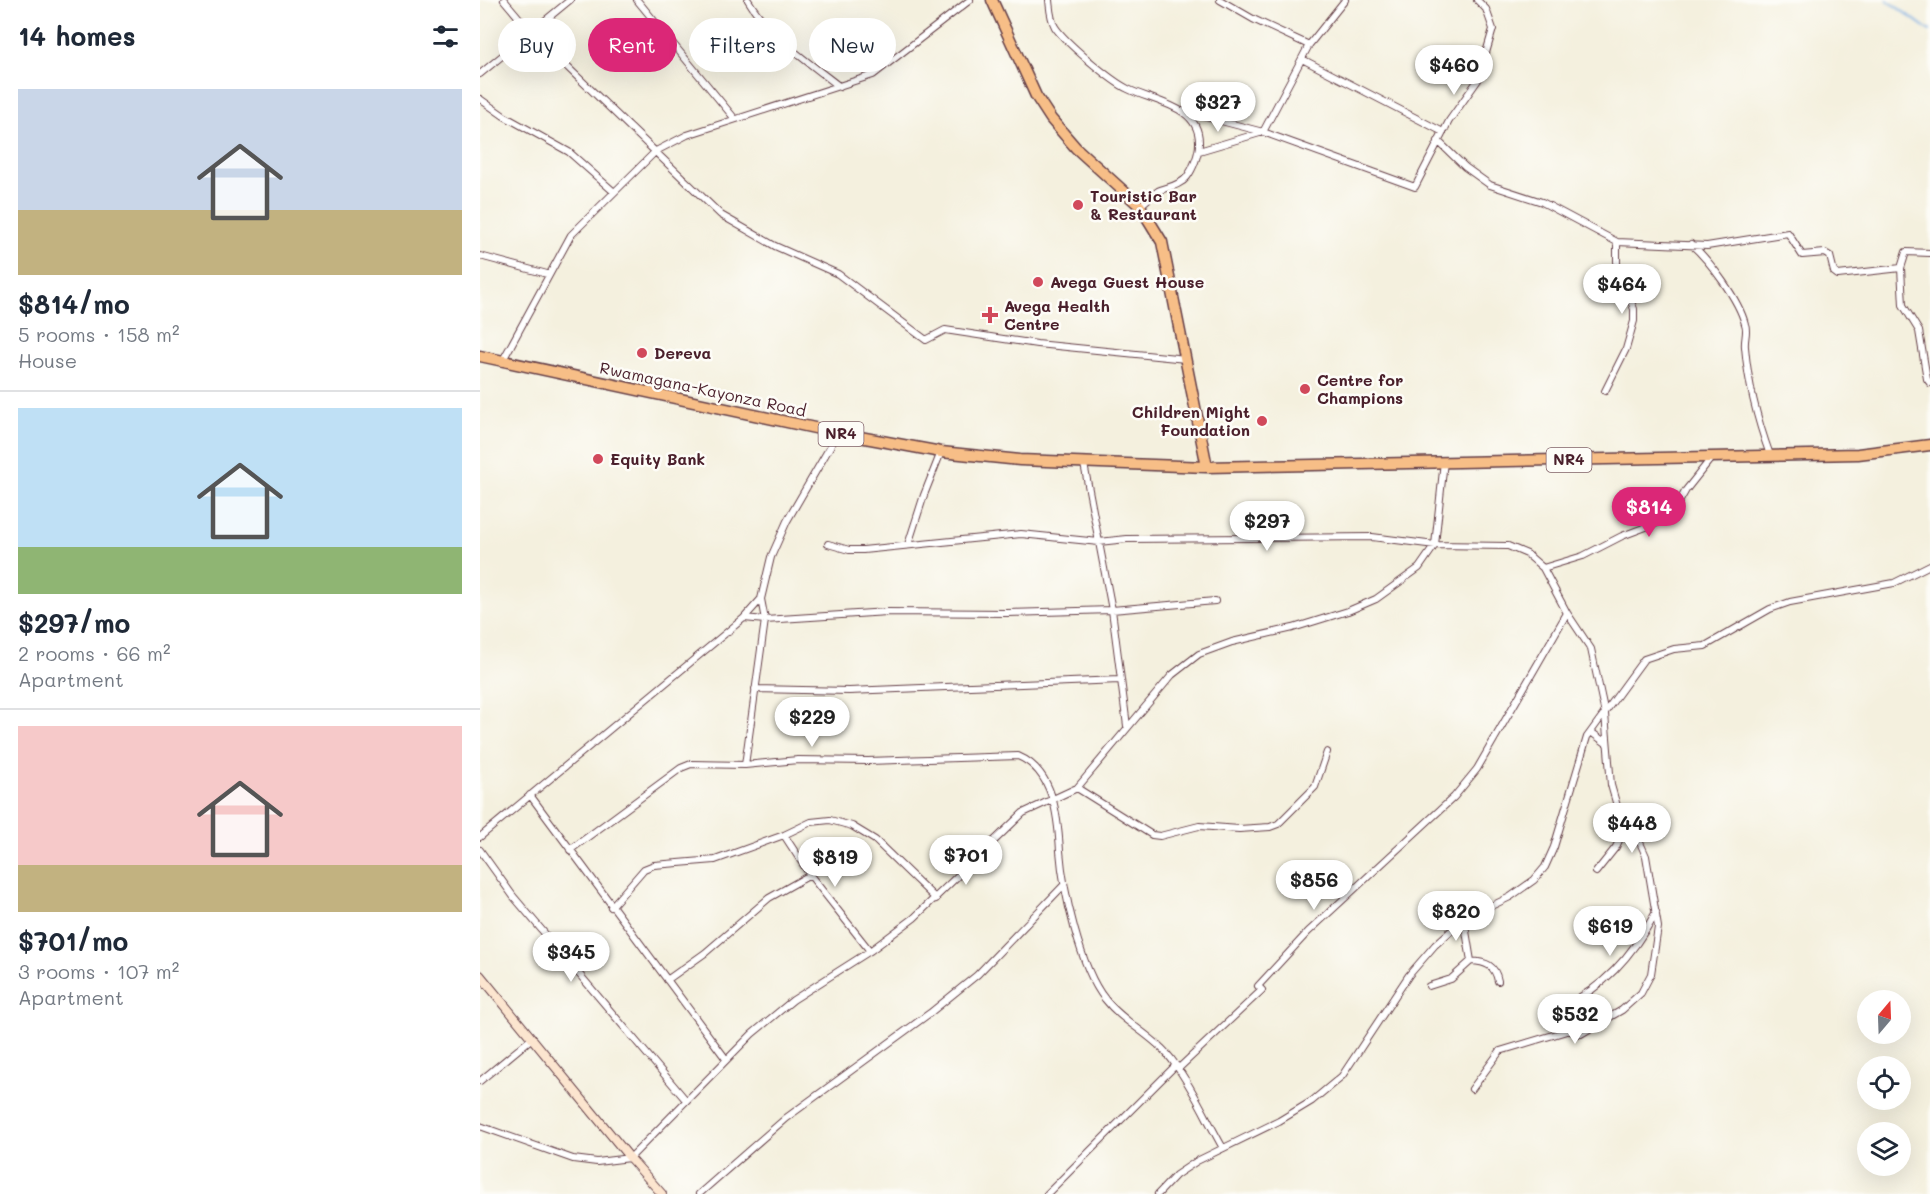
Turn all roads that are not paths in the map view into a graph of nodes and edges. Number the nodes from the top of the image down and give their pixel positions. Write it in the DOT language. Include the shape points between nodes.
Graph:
graph roads {
  1 [pos="504,0"];
  2 [pos="570,0"];
  3 [pos="637,0"];
  4 [pos="748,0"];
  5 [pos="970,0"];
  6 [pos="992,0"];
  7 [pos="1049,0"];
  8 [pos="1220,0"];
  9 [pos="1345,0"];
  10 [pos="1477,0"];
  11 [pos="519,18"];
  12 [pos="548,18"];
  13 [pos="1309,45"];
  14 [pos="498,59"];
  15 [pos="1302,59"];
  16 [pos="573,72"];
  17 [pos="480,74"];
  18 [pos="840,87"];
  19 [pos="480,99"];
  20 [pos="1179,110"];
  21 [pos="735,119"];
  22 [pos="1263,132"];
  23 [pos="1443,132"];
  24 [pos="1438,141"];
  25 [pos="1199,151"];
  26 [pos="656,152"];
  27 [pos="613,191"];
  28 [pos="1140,206"];
  29 [pos="1617,242"];
  30 [pos="1691,244"];
  31 [pos="1930,253"];
  32 [pos="480,256"];
  33 [pos="1901,268"];
  34 [pos="547,274"];
  35 [pos="480,356"];
  36 [pos="1187,359"];
  37 [pos="503,360"];
  38 [pos="1930,383"];
  39 [pos="1605,391"];
  40 [pos="838,434"];
  41 [pos="1927,448"];
  42 [pos="941,452"];
  43 [pos="1714,455"];
  44 [pos="1770,455"];
  45 [pos="1444,461"];
  46 [pos="1084,464"];
  47 [pos="1208,467"];
  48 [pos="1099,543"];
  49 [pos="828,544"];
  50 [pos="908,545"];
  51 [pos="1435,545"];
  52 [pos="1930,565"];
  53 [pos="1543,568"];
  54 [pos="761,599"];
  55 [pos="1215,601"];
  56 [pos="1112,610"];
  57 [pos="1567,613"];
  58 [pos="744,618"];
  59 [pos="765,620"];
  60 [pos="1119,680"];
  61 [pos="755,689"];
  62 [pos="1605,714"];
  63 [pos="1126,726"];
  64 [pos="1591,732"];
  65 [pos="1606,743"];
  66 [pos="1327,752"];
  67 [pos="745,765"];
  68 [pos="1077,788"];
  69 [pos="530,795"];
  70 [pos="1054,800"];
  71 [pos="1627,823"];
  72 [pos="784,835"];
  73 [pos="480,837"];
  74 [pos="480,850"];
  75 [pos="570,850"];
  76 [pos="1596,872"];
  77 [pos="810,875"];
  78 [pos="1063,886"];
  79 [pos="936,899"];
  80 [pos="611,907"];
  81 [pos="1657,912"];
  82 [pos="1464,920"];
  83 [pos="870,951"];
  84 [pos="1471,961"];
  85 [pos="480,975"];
  86 [pos="667,980"];
  87 [pos="1498,981"];
  88 [pos="1429,986"];
  89 [pos="1565,1005"];
  90 [pos="531,1039"];
  91 [pos="726,1059"];
  92 [pos="1176,1065"];
  93 [pos="480,1081"];
  94 [pos="1472,1089"];
  95 [pos="685,1099"];
  96 [pos="480,1126"];
  97 [pos="1223,1148"];
  98 [pos="630,1158"];
  99 [pos="662,1194"];
  100 [pos="699,1194"];
  101 [pos="1047,1194"];
  102 [pos="1158,1194"];
  1 -- 11 [label="street"];
  2 -- 12 [label="street"];
  3 -- 21 [label="street"];
  4 -- 18 [label="street" via="769,30"];
  5 -- 18 [label="street" via="893,62 873,75"];
  6 -- 28 [label="highway" via="1036,96 1051,119 1076,148"];
  7 -- 20 [label="street" via="1055,27 1116,82"];
  8 -- 13 [label="street"];
  9 -- 13 [label="street"];
  10 -- 23 [label="street" via="1486,9 1493,29 1478,80"];
  13 -- 15 [label="street"];
  14 -- 17 [label="street"];
  15 -- 22 [label="street"];
  15 -- 23 [label="street"];
  16 -- 26 [label="street"];
  18 -- 21 [label="street"];
  19 -- 27 [label="street" via="569,152"];
  20 -- 22 [label="street"];
  20 -- 25 [label="street" via="1195,126"];
  21 -- 26 [label="street" via="687,135"];
  22 -- 24 [label="street" via="1411,188 1417,184"];
  22 -- 25 [label="street"];
  23 -- 24 [label="street"];
  24 -- 29 [label="street" via="1464,167 1490,185 1542,202"];
  25 -- 28 [label="street" via="1182,182 1157,192"];
  26 -- 27 [label="street"];
  26 -- 36 [label="street" via="721,215 775,246 838,274 926,340 945,330"];
  27 -- 34 [label="street" via="571,235"];
  28 -- 36 [label="highway" via="1162,242"];
  29 -- 30 [label="street"];
  29 -- 39 [label="street" via="1617,267 1634,309 1634,321 1626,349"];
  30 -- 33 [label="street" via="1707,246 1788,233 1802,255 1830,256 1838,275"];
  30 -- 44 [label="street" via="1739,307 1747,327 1744,345"];
  31 -- 33 [label="street" via="1906,252"];
  32 -- 34 [label="street"];
  33 -- 38 [label="street" via="1903,305 1919,331"];
  34 -- 37 [label="street"];
  35 -- 37 [label="highway, Rwamagana-Kayonza Road / NR4"];
  36 -- 47 [label="highway"];
  37 -- 40 [label="highway, Rwamagana-Kayonza Road / NR4"];
  40 -- 42 [label="highway, Rwamagana-Kayonza Road / NR4"];
  40 -- 54 [label="street" via="787,521 771,557"];
  41 -- 44 [label="highway, NR4"];
  42 -- 46 [label="highway, Rwamagana-Kayonza Road / NR4"];
  42 -- 50 [label="street"];
  43 -- 44 [label="highway, NR4"];
  43 -- 45 [label="highway, NR4"];
  43 -- 53 [label="street" via="1670,518 1583,556"];
  45 -- 47 [label="highway, NR4"];
  45 -- 51 [label="street"];
  46 -- 47 [label="highway, Rwamagana-Kayonza Road / NR4"];
  46 -- 48 [label="street"];
  48 -- 50 [label="street" via="1021,534"];
  48 -- 51 [label="street" via="1126,539 1372,537"];
  48 -- 56 [label="street"];
  49 -- 50 [label="street" via="856,550"];
  51 -- 53 [label="street" via="1516,547"];
  51 -- 63 [label="street" via="1419,568 1376,599 1199,654 1172,675"];
  52 -- 62 [label="street" via="1894,583 1790,602 1705,646 1644,659"];
  53 -- 57 [label="street"];
  54 -- 58 [label="street"];
  54 -- 59 [label="street"];
  55 -- 56 [label="street"];
  56 -- 59 [label="street" via="887,612"];
  56 -- 60 [label="street"];
  57 -- 62 [label="street" via="1591,649"];
  57 -- 92 [label="street" via="1477,769 1454,797 1308,932 1258,986 1262,990 1179,1068"];
  58 -- 59 [label="street"];
  58 -- 69 [label="street"];
  59 -- 61 [label="street"];
  60 -- 61 [label="street" via="849,691"];
  60 -- 63 [label="street"];
  61 -- 67 [label="street"];
  62 -- 64 [label="street"];
  62 -- 65 [label="street"];
  63 -- 68 [label="street"];
  64 -- 65 [label="street"];
  64 -- 82 [label="street" via="1582,747 1545,867 1510,897"];
  65 -- 71 [label="street" via="1611,785"];
  66 -- 68 [label="street" via="1315,787 1284,819 1270,827 1199,826 1152,835"];
  67 -- 70 [label="street" via="798,760 1018,756 1035,768"];
  67 -- 75 [label="street" via="691,764 681,768"];
  68 -- 70 [label="street"];
  69 -- 73 [label="street"];
  69 -- 75 [label="street"];
  70 -- 78 [label="street"];
  70 -- 79 [label="street" via="1023,813"];
  71 -- 76 [label="street" via="1616,847"];
  71 -- 81 [label="street" via="1646,856"];
  72 -- 77 [label="street"];
  72 -- 79 [label="street" via="811,822 830,820 852,826 875,840"];
  72 -- 80 [label="street" via="715,860 644,869"];
  74 -- 95 [label="street" via="513,896"];
  75 -- 80 [label="street"];
  77 -- 83 [label="street"];
  77 -- 86 [label="street" via="769,898"];
  78 -- 92 [label="street" via="1092,975 1104,999 1156,1041"];
  78 -- 100 [label="street" via="977,975 786,1118"];
  79 -- 83 [label="street"];
  80 -- 86 [label="street"];
  81 -- 89 [label="street" via="1624,961 1585,996"];
  81 -- 94 [label="street" via="1656,954 1641,993 1622,1010 1581,1034 1570,1030 1500,1051"];
  82 -- 84 [label="street"];
  82 -- 97 [label="street" via="1409,975 1342,1076 1312,1101"];
  83 -- 91 [label="street" via="793,1000"];
  84 -- 87 [label="street" via="1489,964"];
  84 -- 88 [label="street" via="1451,979"];
  85 -- 90 [label="street"];
  86 -- 91 [label="street"];
  90 -- 93 [label="street"];
  90 -- 98 [label="street"];
  91 -- 95 [label="street"];
  92 -- 97 [label="street"];
  92 -- 101 [label="street"];
  95 -- 98 [label="street"];
  96 -- 98 [label="street" via="573,1159 597,1162"];
  97 -- 102 [label="street" via="1176,1175"];
  98 -- 99 [label="street"];
}
